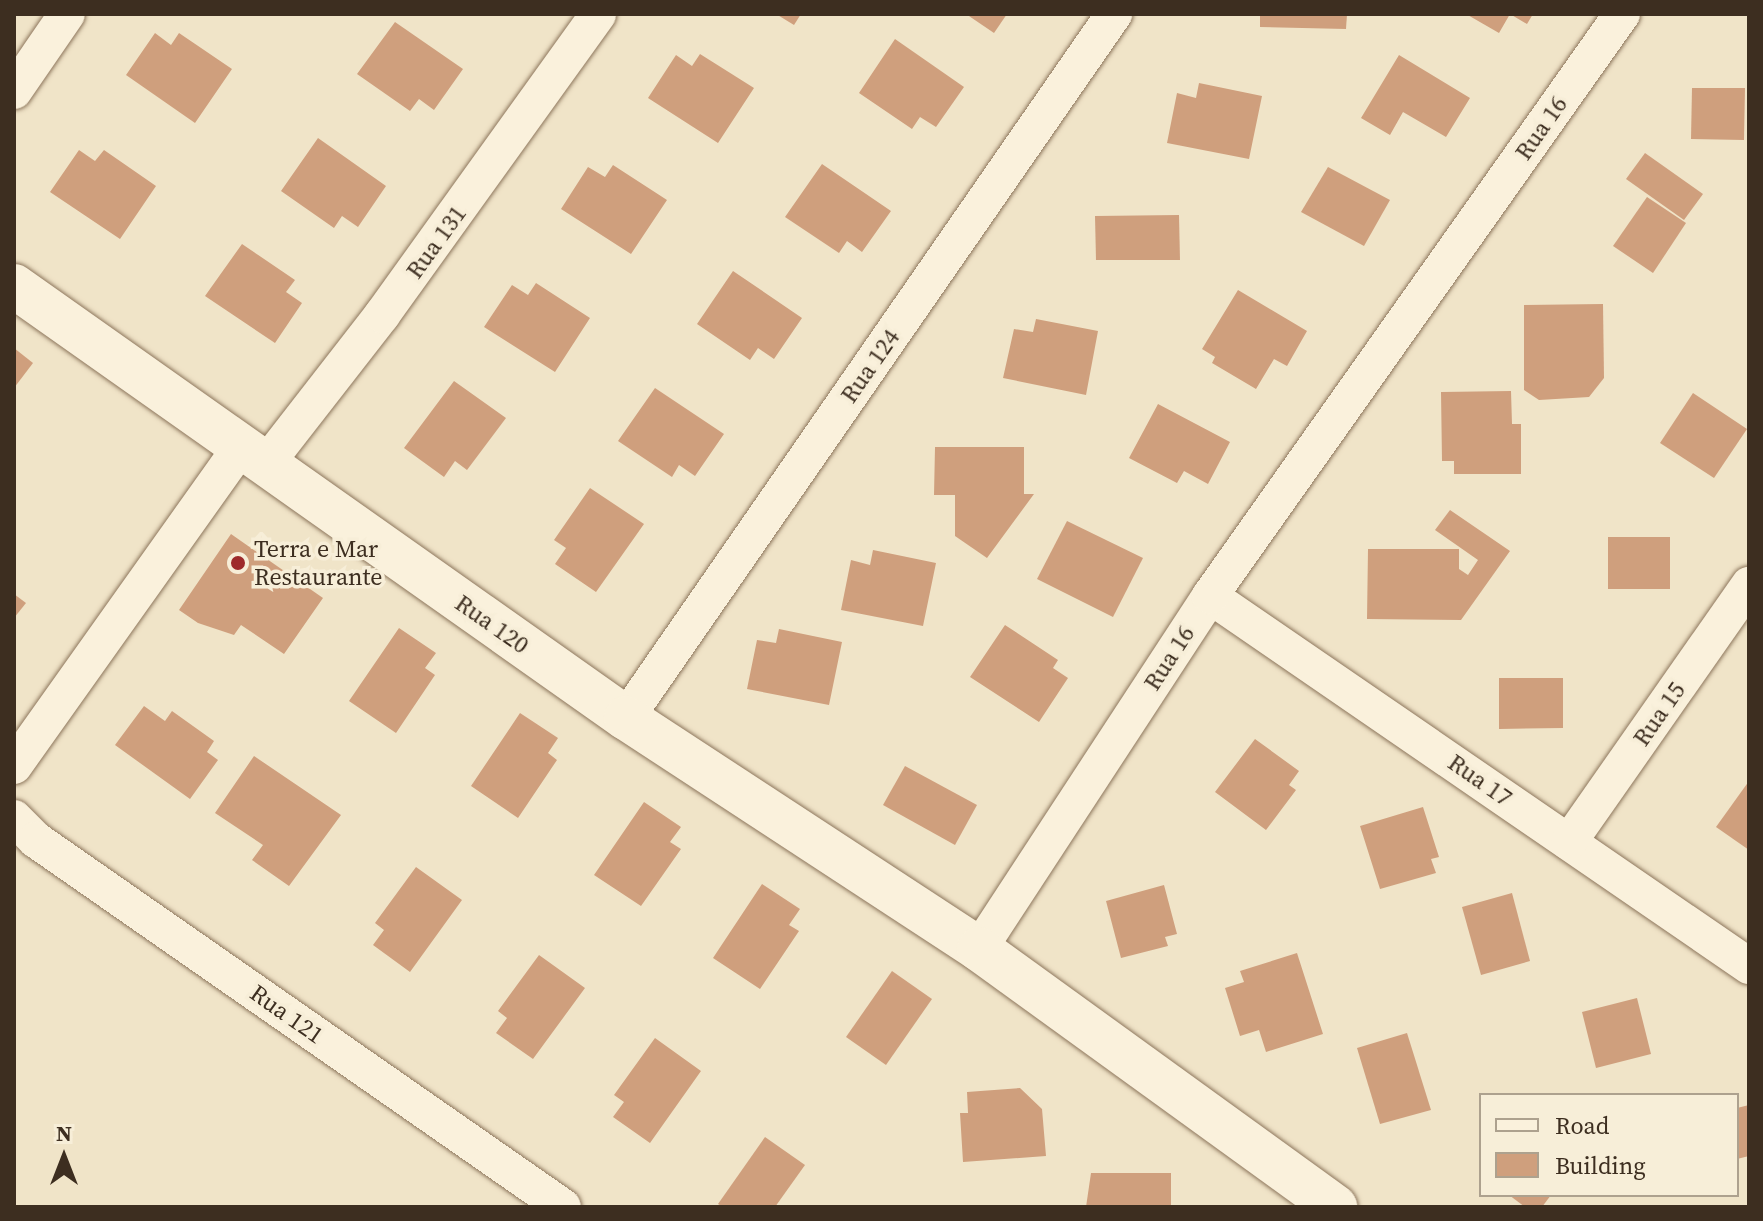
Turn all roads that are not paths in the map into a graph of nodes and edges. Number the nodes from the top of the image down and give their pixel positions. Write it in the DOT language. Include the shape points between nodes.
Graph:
graph roads {
  1 [pos="67,14"];
  2 [pos="598,14"];
  3 [pos="1114,14"];
  4 [pos="1622,14"];
  5 [pos="14,91"];
  6 [pos="14,286"];
  7 [pos="254,455"];
  8 [pos="1749,585"];
  9 [pos="1210,596"];
  10 [pos="626,718"];
  11 [pos="14,766"];
  12 [pos="14,818"];
  13 [pos="1569,842"];
  14 [pos="979,949"];
  15 [pos="1749,966"];
  16 [pos="563,1207"];
  17 [pos="1335,1207"];
  1 -- 5 [label="street"];
  2 -- 7 [label="street, Rua 131" via="382,315"];
  3 -- 10 [label="street, Rua 124"];
  4 -- 9 [label="street, Rua 16"];
  6 -- 7 [label="street, Rua 120"];
  7 -- 10 [label="street, Rua 120"];
  7 -- 11 [label="street"];
  8 -- 13 [label="street, Rua 15"];
  9 -- 13 [label="street, Rua 17"];
  9 -- 14 [label="street, Rua 16"];
  10 -- 14 [label="street, Rua 120"];
  12 -- 16 [label="street, Rua 121" via="36,840"];
  13 -- 15 [label="street, Rua 17"];
  14 -- 17 [label="street"];
}
